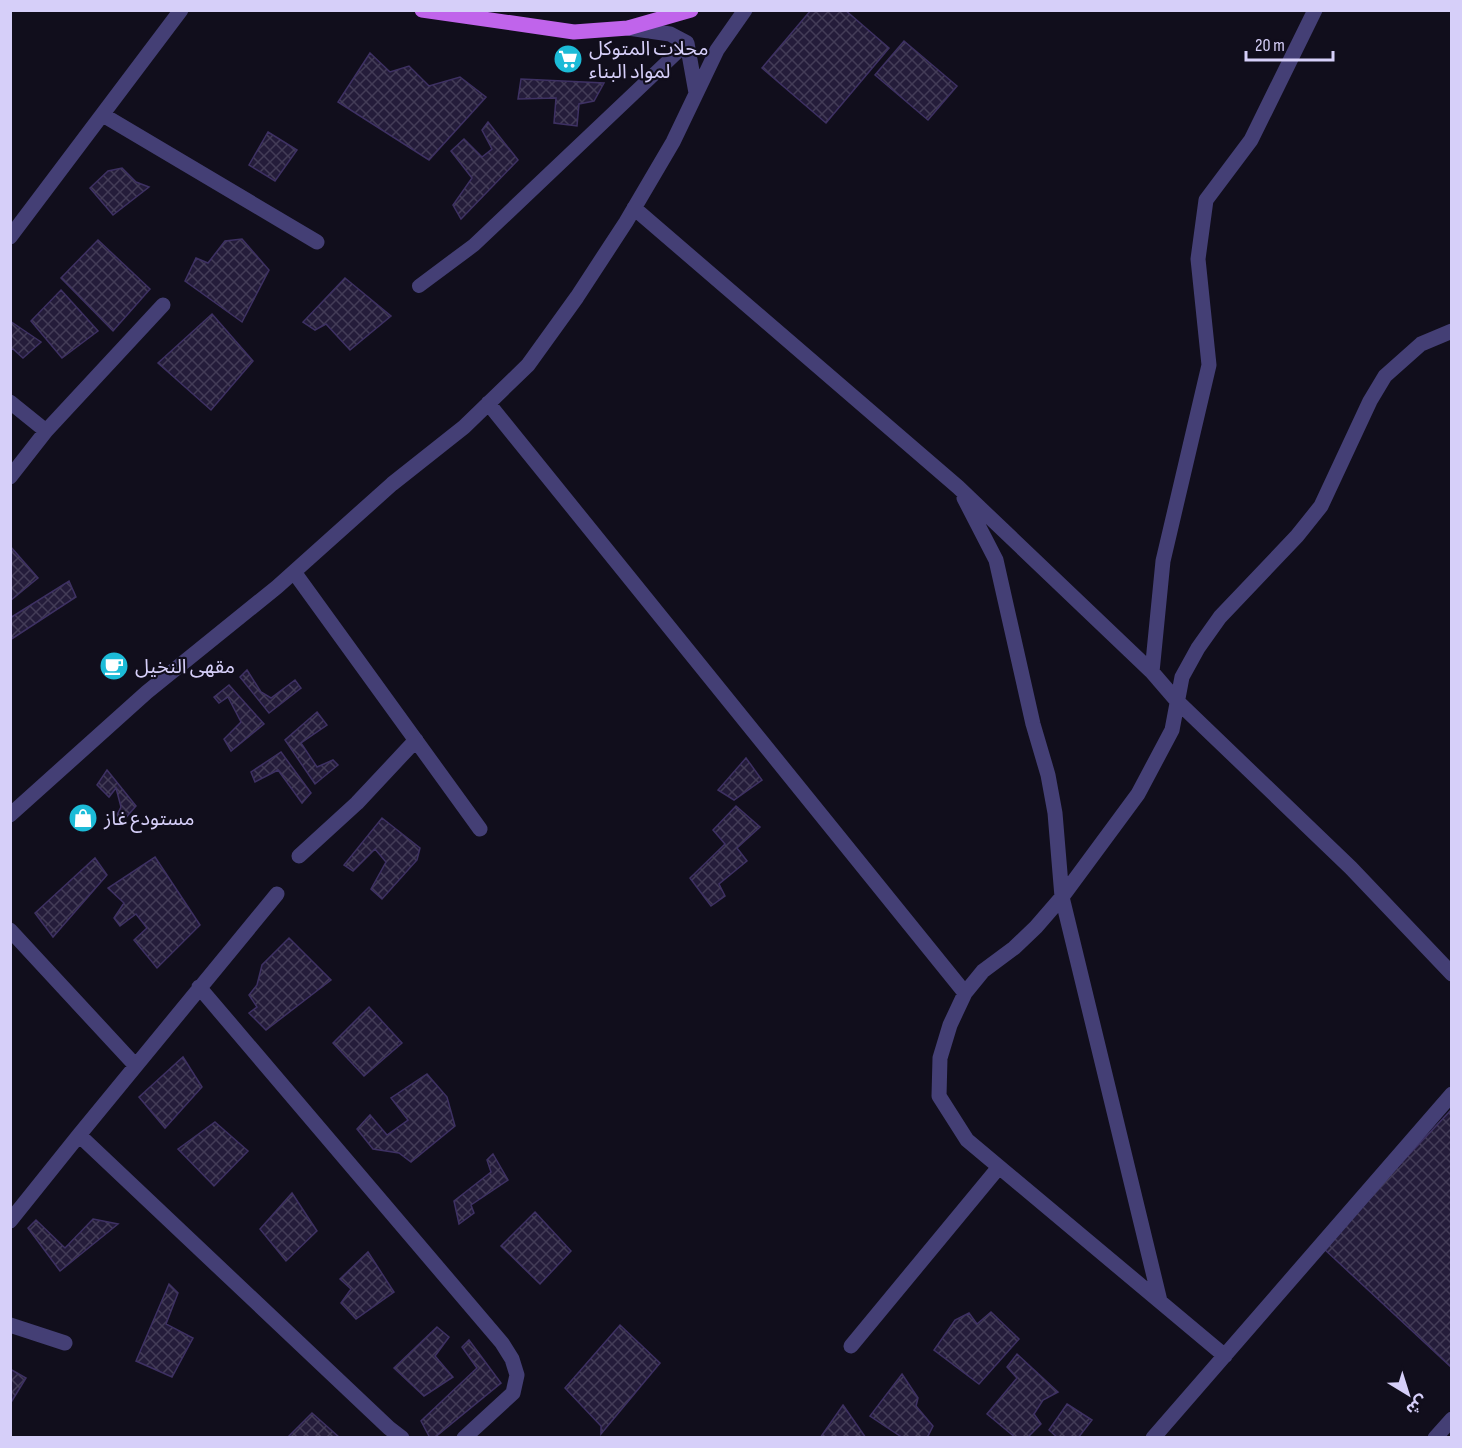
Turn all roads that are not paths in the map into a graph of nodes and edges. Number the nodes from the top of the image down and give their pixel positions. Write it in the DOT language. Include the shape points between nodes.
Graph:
graph roads {
  1 [pos="181,10"];
  2 [pos="422,10"];
  3 [pos="691,10"];
  4 [pos="745,10"];
  5 [pos="1315,10"];
  6 [pos="628,28"];
  7 [pos="687,43"];
  8 [pos="696,93"];
  9 [pos="103,116"];
  10 [pos="634,208"];
  11 [pos="10,237"];
  12 [pos="317,242"];
  13 [pos="418,286"];
  14 [pos="163,305"];
  15 [pos="1452,331"];
  16 [pos="10,402"];
  17 [pos="488,404"];
  18 [pos="46,431"];
  19 [pos="10,477"];
  20 [pos="958,487"];
  21 [pos="294,572"];
  22 [pos="1152,672"];
  23 [pos="1177,701"];
  24 [pos="416,740"];
  25 [pos="10,815"];
  26 [pos="480,829"];
  27 [pos="299,856"];
  28 [pos="277,894"];
  29 [pos="1062,897"];
  30 [pos="10,930"];
  31 [pos="1452,974"];
  32 [pos="199,987"];
  33 [pos="965,993"];
  34 [pos="135,1065"];
  35 [pos="1452,1094"];
  36 [pos="79,1135"];
  37 [pos="999,1167"];
  38 [pos="10,1221"];
  39 [pos="1160,1301"];
  40 [pos="10,1324"];
  41 [pos="66,1343"];
  42 [pos="851,1346"];
  43 [pos="1225,1356"];
  44 [pos="1452,1419"];
  45 [pos="402,1437"];
  46 [pos="464,1437"];
  47 [pos="1152,1437"];
  48 [pos="1435,1437"];
  1 -- 9 [label="street"];
  2 -- 6 [label="main road" via="574,32"];
  3 -- 6 [label="main road"];
  4 -- 8 [label="street" via="717,50"];
  5 -- 22 [label="street" via="1251,140 1206,200 1198,259 1209,365 1164,561"];
  6 -- 7 [label="street" via="670,34"];
  7 -- 8 [label="street"];
  7 -- 13 [label="lane" via="474,245"];
  8 -- 10 [label="street" via="673,142"];
  9 -- 11 [label="street"];
  9 -- 12 [label="street"];
  10 -- 17 [label="street" via="578,297 528,365"];
  10 -- 20 [label="street"];
  14 -- 18 [label="street"];
  15 -- 23 [label="street" via="1421,344 1385,376 1321,506 1220,617 1182,677"];
  16 -- 18 [label="street"];
  17 -- 21 [label="street" via="392,483"];
  17 -- 33 [label="street"];
  18 -- 19 [label="street"];
  20 -- 22 [label="street"];
  20 -- 29 [label="street" via="996,560 1048,775"];
  21 -- 24 [label="street"];
  21 -- 25 [label="street" via="147,692"];
  22 -- 23 [label="street"];
  23 -- 29 [label="street" via="1172,730 1138,794"];
  23 -- 31 [label="street" via="1351,868"];
  24 -- 26 [label="street"];
  24 -- 27 [label="street" via="357,803"];
  28 -- 32 [label="street"];
  29 -- 33 [label="street" via="1036,927 983,971"];
  29 -- 39 [label="street"];
  30 -- 34 [label="street"];
  32 -- 34 [label="street"];
  32 -- 46 [label="street" via="512,1359 517,1375 513,1394"];
  33 -- 37 [label="street" via="940,1058 939,1096 967,1140"];
  34 -- 36 [label="street"];
  35 -- 43 [label="street"];
  36 -- 38 [label="street"];
  36 -- 45 [label="street"];
  37 -- 39 [label="street"];
  37 -- 42 [label="street"];
  39 -- 43 [label="street"];
  40 -- 41 [label="street"];
  43 -- 47 [label="street"];
  44 -- 48 [label="street"];
}
